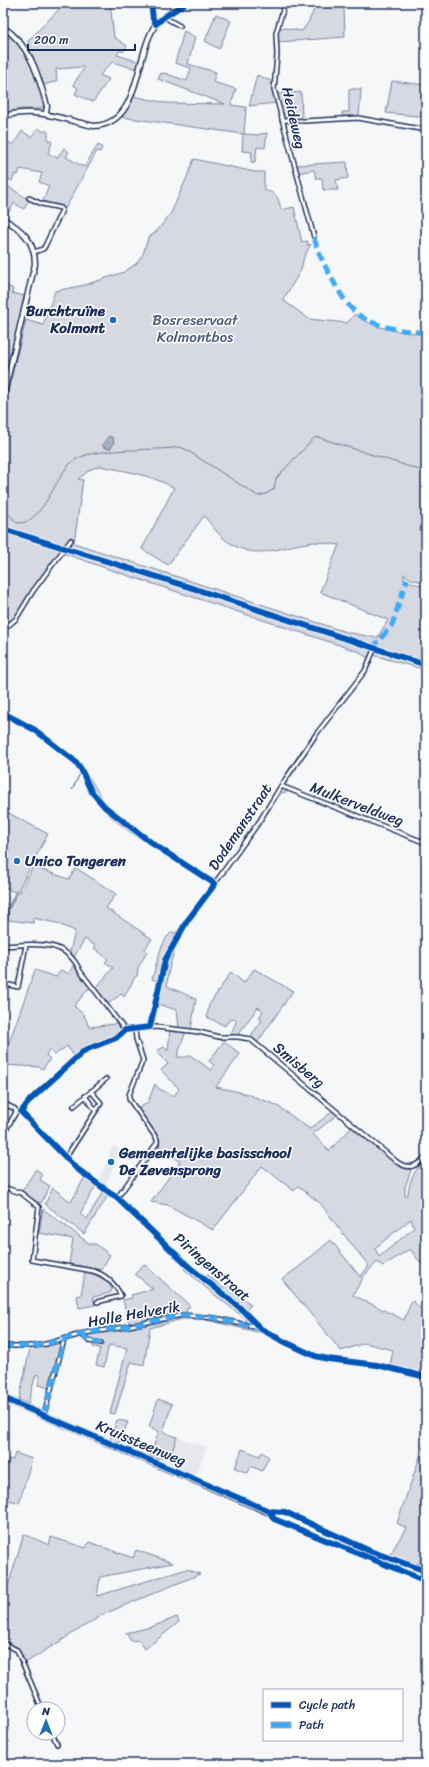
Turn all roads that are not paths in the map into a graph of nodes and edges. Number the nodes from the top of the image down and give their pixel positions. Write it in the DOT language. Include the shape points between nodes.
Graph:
graph roads {
  1 [pos="151,3"];
  2 [pos="186,3"];
  3 [pos="285,3"];
  4 [pos="164,17"];
  5 [pos="156,24"];
  6 [pos="180,26"];
  7 [pos="3,27"];
  8 [pos="46,113"];
  9 [pos="3,116"];
  10 [pos="282,120"];
  11 [pos="426,130"];
  12 [pos="29,198"];
  13 [pos="3,218"];
  14 [pos="314,237"];
  15 [pos="34,252"];
  16 [pos="3,397"];
  17 [pos="71,540"];
  18 [pos="3,630"];
  19 [pos="373,652"];
  20 [pos="3,713"];
  21 [pos="280,786"];
  22 [pos="426,843"];
  23 [pos="215,884"];
  24 [pos="26,945"];
  25 [pos="3,946"];
  26 [pos="3,994"];
  27 [pos="150,1027"];
  28 [pos="135,1029"];
  29 [pos="125,1030"];
  30 [pos="106,1079"];
  31 [pos="91,1091"];
  32 [pos="85,1096"];
  33 [pos="3,1103"];
  34 [pos="74,1106"];
  35 [pos="96,1111"];
  36 [pos="16,1112"];
  37 [pos="21,1112"];
  38 [pos="3,1135"];
  39 [pos="66,1157"];
  40 [pos="426,1157"];
  41 [pos="3,1187"];
  42 [pos="117,1198"];
  43 [pos="97,1302"];
  44 [pos="261,1329"];
  45 [pos="82,1334"];
  46 [pos="64,1340"];
  47 [pos="101,1343"];
  48 [pos="3,1346"];
  49 [pos="426,1376"];
  50 [pos="3,1398"];
  51 [pos="44,1416"];
  52 [pos="406,1568"];
  53 [pos="426,1574"];
  54 [pos="426,1578"];
  55 [pos="3,1643"];
  56 [pos="39,1701"];
  57 [pos="56,1741"];
  58 [pos="57,1744"];
  1 -- 5 [label="street"];
  2 -- 4 [label="street"];
  3 -- 10 [label="street, Heideweg" via="276,33 274,80"];
  4 -- 5 [label="street"];
  4 -- 6 [label="street"];
  5 -- 8 [label="street" via="128,104 116,118 106,124 94,126"];
  7 -- 8 [label="street" via="16,38 32,60 47,106"];
  8 -- 9 [label="street" via="26,111"];
  10 -- 11 [label="street" via="358,118"];
  10 -- 14 [label="street, Heideweg"];
  12 -- 15 [label="street" via="62,210 43,249"];
  13 -- 15 [label="street" via="23,232"];
  15 -- 16 [label="street" via="34,272"];
  17 -- 18 [label="street" via="33,591 16,619"];
  19 -- 21 [label="street, Dodemanstraat" via="365,671"];
  20 -- 23 [label="street" via="35,730 76,762 91,791 105,807 153,844"];
  21 -- 22 [label="street, Mulkerveldweg"];
  21 -- 23 [label="street, Dodemanstraat" via="259,822"];
  23 -- 27 [label="street, Dodemanstraat" via="187,921 165,960"];
  24 -- 25 [label="street"];
  24 -- 26 [label="street" via="18,987 5,984"];
  24 -- 29 [label="street" via="49,945 66,952"];
  27 -- 28 [label="street, Smisberg"];
  27 -- 40 [label="street, Smisberg" via="250,1039 397,1162 411,1167"];
  28 -- 29 [label="street, Smisberg"];
  28 -- 42 [label="street" via="143,1060 129,1099 157,1139 157,1143"];
  29 -- 37 [label="street" via="116,1038 85,1050 30,1100"];
  30 -- 31 [label="street"];
  31 -- 32 [label="street"];
  31 -- 35 [label="street" via="101,1103"];
  32 -- 34 [label="street"];
  32 -- 35 [label="street"];
  33 -- 36 [label="street"];
  35 -- 39 [label="street"];
  36 -- 37 [label="street"];
  36 -- 38 [label="street"];
  37 -- 39 [label="street, Piringenstraat"];
  39 -- 42 [label="street, Piringenstraat" via="86,1176"];
  41 -- 43 [label="street" via="21,1193 39,1207 32,1260 96,1271 118,1288 121,1296"];
  42 -- 44 [label="street, Piringenstraat" via="188,1266 239,1307"];
  44 -- 45 [label="street, Holle Helverik" via="215,1318 182,1315"];
  44 -- 49 [label="street, Piringenstraat" via="315,1356 377,1365"];
  45 -- 46 [label="street, Holle Helverik"];
  45 -- 47 [label="street, Holle Helverik" via="89,1340"];
  46 -- 48 [label="street, Holle Helverik" via="34,1346"];
  46 -- 51 [label="street"];
  50 -- 51 [label="main road, Kruissteenweg"];
  51 -- 52 [label="main road, Kruissteenweg" via="314,1532"];
  52 -- 53 [label="main road, Kruissteenweg"];
  52 -- 54 [label="main road, Kruissteenweg"];
  55 -- 56 [label="street" via="17,1650"];
  57 -- 58 [label="street"];
}
